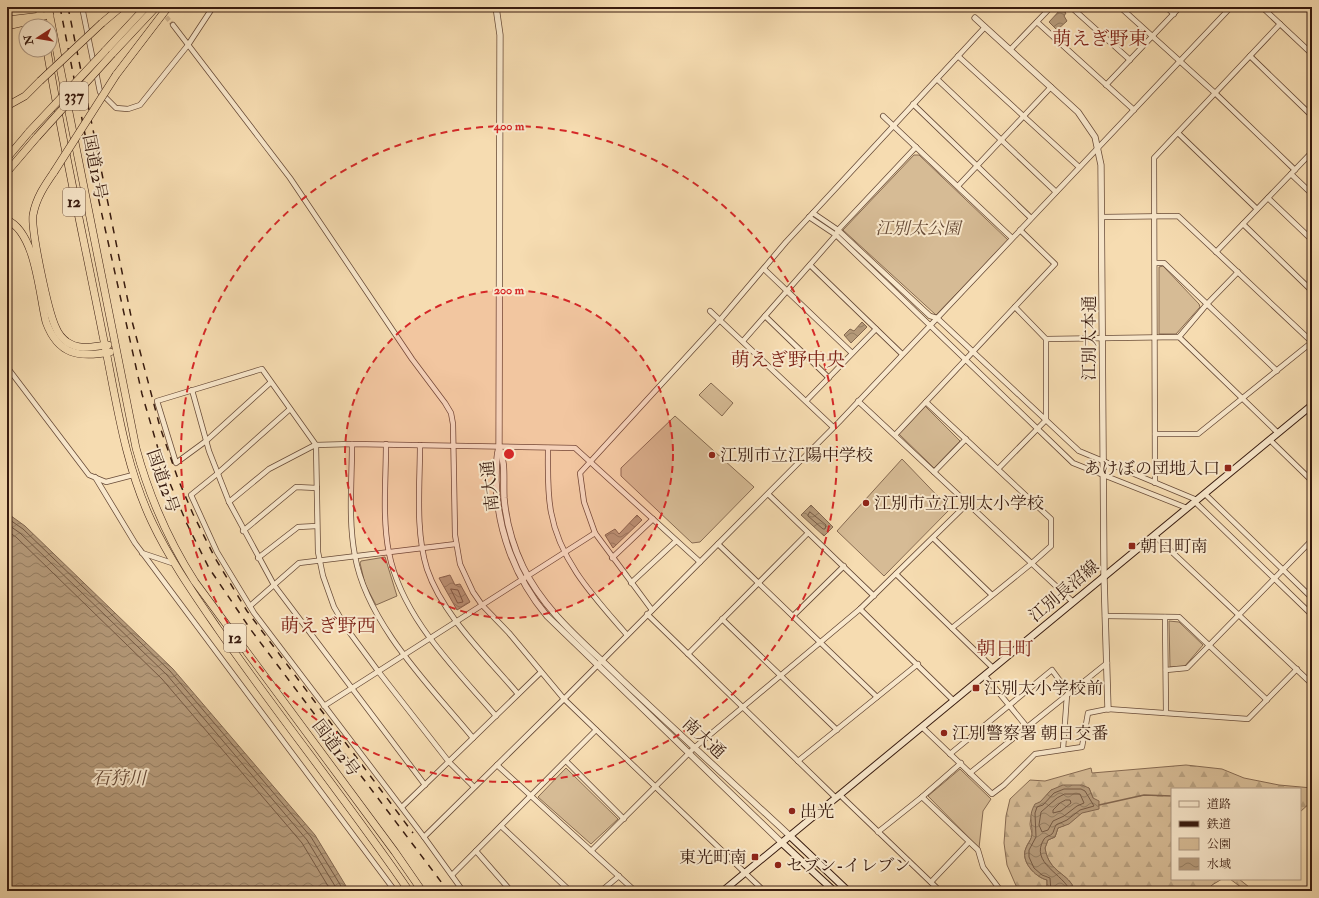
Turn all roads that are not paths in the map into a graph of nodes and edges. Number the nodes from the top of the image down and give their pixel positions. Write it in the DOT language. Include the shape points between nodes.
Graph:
graph roads {
  1 [pos="38,7"];
  2 [pos="82,7"];
  3 [pos="121,7"];
  4 [pos="146,7"];
  5 [pos="156,7"];
  6 [pos="168,7"];
  7 [pos="213,7"];
  8 [pos="496,7"];
  9 [pos="1051,7"];
  10 [pos="1071,7"];
  11 [pos="1120,7"];
  12 [pos="1166,7"];
  13 [pos="1180,7"];
  14 [pos="1231,7"];
  15 [pos="1262,7"];
  16 [pos="49,11"];
  17 [pos="1174,14"];
  18 [pos="40,16"];
  19 [pos="975,18"];
  20 [pos="7,20"];
  21 [pos="1036,22"];
  22 [pos="1280,24"];
  23 [pos="7,26"];
  24 [pos="173,26"];
  25 [pos="985,27"];
  26 [pos="1153,36"];
  27 [pos="188,45"];
  28 [pos="1010,50"];
  29 [pos="108,53"];
  30 [pos="1312,54"];
  31 [pos="958,56"];
  32 [pos="1250,56"];
  33 [pos="48,58"];
  34 [pos="1130,60"];
  35 [pos="1180,61"];
  36 [pos="937,79"];
  37 [pos="1106,85"];
  38 [pos="1051,87"];
  39 [pos="1215,93"];
  40 [pos="913,104"];
  41 [pos="7,106"];
  42 [pos="1134,110"];
  43 [pos="882,116"];
  44 [pos="1023,116"];
  45 [pos="1312,116"];
  46 [pos="893,126"];
  47 [pos="1178,133"];
  48 [pos="1002,139"];
  49 [pos="916,147"];
  50 [pos="1098,147"];
  51 [pos="1312,152"];
  52 [pos="7,158"];
  53 [pos="977,166"];
  54 [pos="1079,167"];
  55 [pos="7,172"];
  56 [pos="1293,172"];
  57 [pos="958,186"];
  58 [pos="1056,192"];
  59 [pos="1312,194"];
  60 [pos="1268,198"];
  61 [pos="1257,209"];
  62 [pos="813,213"];
  63 [pos="1154,216"];
  64 [pos="809,217"];
  65 [pos="1102,217"];
  66 [pos="1031,218"];
  67 [pos="7,220"];
  68 [pos="1243,224"];
  69 [pos="838,230"];
  70 [pos="1020,230"];
  71 [pos="836,235"];
  72 [pos="1012,238"];
  73 [pos="1312,240"];
  74 [pos="1216,252"];
  75 [pos="1154,263"];
  76 [pos="810,265"];
  77 [pos="764,269"];
  78 [pos="1238,272"];
  79 [pos="787,291"];
  80 [pos="1312,291"];
  81 [pos="1207,304"];
  82 [pos="1015,307"];
  83 [pos="710,311"];
  84 [pos="765,316"];
  85 [pos="937,318"];
  86 [pos="720,320"];
  87 [pos="929,326"];
  88 [pos="876,329"];
  89 [pos="1103,337"];
  90 [pos="1155,337"];
  91 [pos="1179,337"];
  92 [pos="1046,339"];
  93 [pos="743,341"];
  94 [pos="1312,342"];
  95 [pos="105,345"];
  96 [pos="115,348"];
  97 [pos="972,351"];
  98 [pos="106,353"];
  99 [pos="852,353"];
  100 [pos="902,354"];
  101 [pos="965,360"];
  102 [pos="7,367"];
  103 [pos="1277,370"];
  104 [pos="829,378"];
  105 [pos="271,382"];
  106 [pos="192,390"];
  107 [pos="1242,399"];
  108 [pos="806,401"];
  109 [pos="858,401"];
  110 [pos="926,402"];
  111 [pos="1312,405"];
  112 [pos="290,409"];
  113 [pos="1046,420"];
  114 [pos="833,427"];
  115 [pos="1037,429"];
  116 [pos="1155,434"];
  117 [pos="1278,434"];
  118 [pos="895,435"];
  119 [pos="966,439"];
  120 [pos="206,440"];
  121 [pos="1270,440"];
  122 [pos="352,444"];
  123 [pos="386,444"];
  124 [pos="316,445"];
  125 [pos="420,445"];
  126 [pos="454,446"];
  127 [pos="499,447"];
  128 [pos="548,448"];
  129 [pos="1104,461"];
  130 [pos="590,462"];
  131 [pos="998,469"];
  132 [pos="934,472"];
  133 [pos="217,474"];
  134 [pos="1104,474"];
  135 [pos="133,475"];
  136 [pos="95,477"];
  137 [pos="1312,481"];
  138 [pos="1155,482"];
  139 [pos="317,488"];
  140 [pos="768,494"];
  141 [pos="1205,494"];
  142 [pos="1196,501"];
  143 [pos="229,502"];
  144 [pos="968,503"];
  145 [pos="1187,508"];
  146 [pos="653,519"];
  147 [pos="317,526"];
  148 [pos="243,531"];
  149 [pos="595,533"];
  150 [pos="808,533"];
  151 [pos="1154,535"];
  152 [pos="933,538"];
  153 [pos="1312,540"];
  154 [pos="676,541"];
  155 [pos="456,544"];
  156 [pos="718,544"];
  157 [pos="423,548"];
  158 [pos="389,552"];
  159 [pos="564,552"];
  160 [pos="142,553"];
  161 [pos="355,556"];
  162 [pos="258,558"];
  163 [pos="612,558"];
  164 [pos="320,561"];
  165 [pos="172,562"];
  166 [pos="700,562"];
  167 [pos="1032,563"];
  168 [pos="844,566"];
  169 [pos="1283,570"];
  170 [pos="896,574"];
  171 [pos="528,576"];
  172 [pos="1104,577"];
  173 [pos="1274,579"];
  174 [pos="522,580"];
  175 [pos="631,583"];
  176 [pos="759,583"];
  177 [pos="274,585"];
  178 [pos="992,595"];
  179 [pos="874,596"];
  180 [pos="1312,598"];
  181 [pos="1073,602"];
  182 [pos="482,605"];
  183 [pos="250,606"];
  184 [pos="860,609"];
  185 [pos="652,610"];
  186 [pos="647,614"];
  187 [pos="1312,615"];
  188 [pos="793,616"];
  189 [pos="1105,616"];
  190 [pos="1239,616"];
  191 [pos="1166,617"];
  192 [pos="722,619"];
  193 [pos="456,621"];
  194 [pos="952,628"];
  195 [pos="627,635"];
  196 [pos="430,638"];
  197 [pos="820,642"];
  198 [pos="1209,645"];
  199 [pos="404,654"];
  200 [pos="688,654"];
  201 [pos="602,660"];
  202 [pos="1107,663"];
  203 [pos="918,664"];
  204 [pos="598,665"];
  205 [pos="993,668"];
  206 [pos="1297,669"];
  207 [pos="1166,670"];
  208 [pos="378,671"];
  209 [pos="541,672"];
  210 [pos="780,675"];
  211 [pos="984,676"];
  212 [pos="1312,684"];
  213 [pos="352,688"];
  214 [pos="518,694"];
  215 [pos="1068,694"];
  216 [pos="877,697"];
  217 [pos="564,700"];
  218 [pos="1267,700"];
  219 [pos="954,701"];
  220 [pos="1009,705"];
  221 [pos="324,706"];
  222 [pos="742,706"];
  223 [pos="1108,709"];
  224 [pos="1166,713"];
  225 [pos="496,716"];
  226 [pos="922,727"];
  227 [pos="1027,727"];
  228 [pos="596,730"];
  229 [pos="837,730"];
  230 [pos="473,738"];
  231 [pos="694,748"];
  232 [pos="1063,750"];
  233 [pos="689,753"];
  234 [pos="950,754"];
  235 [pos="566,760"];
  236 [pos="798,761"];
  237 [pos="449,762"];
  238 [pos="960,763"];
  239 [pos="497,765"];
  240 [pos="970,773"];
  241 [pos="425,785"];
  242 [pos="474,787"];
  243 [pos="656,787"];
  244 [pos="531,796"];
  245 [pos="838,796"];
  246 [pos="922,797"];
  247 [pos="402,807"];
  248 [pos="624,818"];
  249 [pos="501,826"];
  250 [pos="878,832"];
  251 [pos="790,836"];
  252 [pos="424,837"];
  253 [pos="969,842"];
  254 [pos="782,843"];
  255 [pos="476,851"];
  256 [pos="591,851"];
  257 [pos="745,873"];
  258 [pos="452,875"];
  259 [pos="619,876"];
  260 [pos="931,882"];
  261 [pos="395,891"];
  262 [pos="409,891"];
  263 [pos="422,891"];
  264 [pos="463,891"];
  265 [pos="510,891"];
  266 [pos="570,891"];
  267 [pos="601,891"];
  268 [pos="635,891"];
  269 [pos="723,891"];
  270 [pos="764,891"];
  271 [pos="834,891"];
  272 [pos="848,891"];
  273 [pos="940,891"];
  274 [pos="1001,891"];
  1 -- 18 [label="highway"];
  2 -- 27 [label="street" via="100,92 116,108 140,105"];
  3 -- 41 [label="highway, bridge" via="25,96"];
  4 -- 29 [label="highway, 337"];
  5 -- 29 [label="highway, 337"];
  6 -- 95 [label="highway, bridge" via="116,75 38,198 33,217 35,240 52,318 60,335 73,345 84,348"];
  7 -- 27 [label="street"];
  8 -- 127 [label="street" via="500,32"];
  9 -- 21 [label="street"];
  10 -- 34 [label="street"];
  11 -- 26 [label="street"];
  12 -- 17 [label="street"];
  13 -- 17 [label="street"];
  14 -- 35 [label="street"];
  15 -- 22 [label="street"];
  16 -- 18 [label="highway"];
  16 -- 96 [label="highway, 国道12号 / 12"];
  17 -- 26 [label="street"];
  18 -- 20 [label="highway"];
  18 -- 23 [label="highway"];
  19 -- 25 [label="street, 江別太本通"];
  21 -- 28 [label="street"];
  21 -- 37 [label="street"];
  22 -- 30 [label="street"];
  22 -- 32 [label="street"];
  24 -- 27 [label="street"];
  25 -- 28 [label="street, 江別太本通"];
  25 -- 31 [label="street"];
  26 -- 34 [label="street"];
  26 -- 35 [label="street"];
  27 -- 126 [label="street" via="290,178 412,360 446,403 452,418"];
  28 -- 38 [label="street, 江別太本通"];
  29 -- 52 [label="highway, 337, bridge" via="29,132"];
  29 -- 55 [label="highway, 337, bridge"];
  31 -- 36 [label="street"];
  31 -- 44 [label="street"];
  32 -- 39 [label="street"];
  32 -- 45 [label="street"];
  33 -- 95 [label="highway, 国道12号 / 12" via="62,140"];
  34 -- 37 [label="street"];
  35 -- 39 [label="street"];
  35 -- 42 [label="street"];
  36 -- 40 [label="street"];
  36 -- 48 [label="street"];
  37 -- 42 [label="street"];
  38 -- 44 [label="street"];
  38 -- 50 [label="street, 江別太本通" via="1078,112 1095,137"];
  39 -- 47 [label="street"];
  39 -- 56 [label="street"];
  40 -- 46 [label="street"];
  40 -- 53 [label="street"];
  42 -- 50 [label="street"];
  43 -- 46 [label="street"];
  44 -- 48 [label="street"];
  44 -- 54 [label="street"];
  46 -- 49 [label="street"];
  46 -- 62 [label="street"];
  47 -- 61 [label="street"];
  47 -- 63 [label="street" via="1154,158"];
  48 -- 53 [label="street"];
  48 -- 58 [label="street"];
  49 -- 57 [label="street"];
  49 -- 69 [label="street"];
  50 -- 54 [label="street"];
  50 -- 65 [label="street, 江別太本通" via="1102,165"];
  51 -- 56 [label="street"];
  53 -- 57 [label="street"];
  53 -- 66 [label="street"];
  54 -- 58 [label="street"];
  56 -- 59 [label="street"];
  56 -- 60 [label="street"];
  57 -- 72 [label="street"];
  58 -- 66 [label="street"];
  60 -- 61 [label="street"];
  60 -- 73 [label="street"];
  61 -- 68 [label="street"];
  62 -- 64 [label="street"];
  62 -- 69 [label="street"];
  63 -- 65 [label="street"];
  63 -- 74 [label="street" via="1178,216"];
  63 -- 75 [label="street"];
  64 -- 71 [label="street"];
  64 -- 77 [label="street"];
  65 -- 89 [label="street, 江別太本通"];
  66 -- 70 [label="street"];
  67 -- 98 [label="highway" via="16,225 28,241 51,335 64,349 73,353"];
  68 -- 74 [label="street"];
  68 -- 80 [label="street"];
  69 -- 71 [label="street"];
  69 -- 85 [label="street" via="930,316"];
  70 -- 72 [label="street"];
  70 -- 82 [label="street" via="1055,264"];
  71 -- 76 [label="street"];
  71 -- 87 [label="street" via="927,321"];
  72 -- 85 [label="street"];
  74 -- 78 [label="street"];
  75 -- 81 [label="street" via="1164,263"];
  75 -- 90 [label="street"];
  76 -- 79 [label="street"];
  76 -- 88 [label="street"];
  77 -- 79 [label="street"];
  77 -- 86 [label="street"];
  78 -- 81 [label="street"];
  78 -- 94 [label="street"];
  79 -- 84 [label="street"];
  79 -- 99 [label="street"];
  81 -- 91 [label="street"];
  81 -- 103 [label="street"];
  82 -- 92 [label="street"];
  82 -- 97 [label="street"];
  83 -- 86 [label="street"];
  84 -- 93 [label="street"];
  84 -- 104 [label="street"];
  85 -- 87 [label="street"];
  85 -- 97 [label="street"];
  86 -- 93 [label="street"];
  86 -- 130 [label="street"];
  87 -- 100 [label="street"];
  87 -- 101 [label="street"];
  88 -- 99 [label="street"];
  88 -- 100 [label="street"];
  89 -- 90 [label="street"];
  89 -- 92 [label="street"];
  89 -- 129 [label="street, 江別太本通"];
  90 -- 91 [label="street"];
  90 -- 116 [label="street"];
  91 -- 107 [label="street"];
  92 -- 113 [label="street"];
  93 -- 108 [label="street"];
  94 -- 103 [label="street"];
  95 -- 96 [label="highway"];
  95 -- 98 [label="highway, 国道12号 / 12"];
  96 -- 98 [label="highway"];
  96 -- 263 [label="highway, 国道12号 / 12" via="140,465 152,500 176,551 195,582"];
  97 -- 101 [label="street"];
  97 -- 113 [label="street"];
  98 -- 135 [label="highway, 国道12号 / 12"];
  99 -- 104 [label="street"];
  100 -- 109 [label="street"];
  101 -- 110 [label="street"];
  101 -- 115 [label="street"];
  102 -- 136 [label="street" via="90,475"];
  103 -- 107 [label="street"];
  104 -- 108 [label="street"];
  105 -- 106 [label="street" via="262,369"];
  105 -- 112 [label="street"];
  105 -- 120 [label="street"];
  106 -- 120 [label="street"];
  106 -- 120 [label="street" via="157,401 176,463"];
  107 -- 116 [label="street" via="1198,434"];
  107 -- 117 [label="street"];
  108 -- 114 [label="street"];
  109 -- 114 [label="street"];
  109 -- 118 [label="street"];
  110 -- 118 [label="street"];
  110 -- 119 [label="street"];
  111 -- 117 [label="main road, 江別長沼線"];
  112 -- 124 [label="street"];
  112 -- 133 [label="street"];
  113 -- 115 [label="street"];
  113 -- 129 [label="street" via="1079,451"];
  114 -- 140 [label="street"];
  115 -- 131 [label="street"];
  115 -- 134 [label="street" via="1073,463"];
  116 -- 138 [label="street"];
  117 -- 121 [label="main road, 江別長沼線"];
  118 -- 132 [label="street"];
  119 -- 131 [label="street"];
  119 -- 132 [label="street"];
  120 -- 133 [label="street"];
  121 -- 137 [label="street"];
  121 -- 141 [label="main road, 江別長沼線"];
  122 -- 123 [label="street"];
  122 -- 124 [label="street"];
  122 -- 161 [label="street" via="352,535"];
  123 -- 125 [label="street"];
  123 -- 158 [label="street" via="386,525"];
  124 -- 139 [label="street"];
  124 -- 143 [label="street" via="269,469"];
  125 -- 126 [label="street"];
  125 -- 157 [label="street" via="420,524"];
  126 -- 127 [label="street"];
  126 -- 155 [label="street"];
  127 -- 128 [label="street"];
  127 -- 171 [label="street, 南大通" via="503,457 504,497 508,520 515,546"];
  127 -- 174 [label="street, 南大通" via="496,456 499,515 506,542"];
  128 -- 130 [label="street" via="575,448"];
  128 -- 159 [label="street" via="551,513"];
  129 -- 134 [label="street, 江別太本通"];
  129 -- 138 [label="street"];
  130 -- 146 [label="street"];
  130 -- 149 [label="street" via="580,473 580,478 584,502"];
  131 -- 167 [label="street" via="1051,519 1051,546"];
  132 -- 144 [label="street"];
  133 -- 143 [label="street"];
  133 -- 183 [label="street" via="190,495 217,552"];
  134 -- 145 [label="street"];
  134 -- 172 [label="street, 江別太本通"];
  135 -- 136 [label="street" via="106,482"];
  135 -- 165 [label="highway, 国道12号 / 12" via="150,519"];
  136 -- 160 [label="street"];
  138 -- 142 [label="street"];
  139 -- 147 [label="street"];
  139 -- 148 [label="street" via="296,487"];
  140 -- 150 [label="street"];
  140 -- 156 [label="street"];
  141 -- 142 [label="main road, 江別長沼線"];
  141 -- 169 [label="street"];
  142 -- 145 [label="main road, 江別長沼線"];
  142 -- 173 [label="street"];
  143 -- 148 [label="street"];
  144 -- 152 [label="street"];
  144 -- 167 [label="street"];
  145 -- 151 [label="main road, 江別長沼線"];
  146 -- 154 [label="street"];
  146 -- 163 [label="street"];
  147 -- 162 [label="street" via="298,527"];
  147 -- 164 [label="street"];
  148 -- 162 [label="street"];
  149 -- 159 [label="street"];
  149 -- 163 [label="street"];
  150 -- 168 [label="street"];
  150 -- 176 [label="street"];
  151 -- 172 [label="main road, 江別長沼線"];
  151 -- 190 [label="street"];
  152 -- 170 [label="street"];
  152 -- 178 [label="street"];
  153 -- 169 [label="street"];
  154 -- 166 [label="street"];
  154 -- 175 [label="street"];
  155 -- 157 [label="street"];
  155 -- 182 [label="street" via="462,569"];
  156 -- 166 [label="street"];
  156 -- 176 [label="street"];
  157 -- 158 [label="street"];
  157 -- 193 [label="street" via="427,569 434,585"];
  158 -- 161 [label="street"];
  158 -- 196 [label="street" via="400,589"];
  159 -- 171 [label="street"];
  159 -- 195 [label="street" via="586,588"];
  160 -- 165 [label="street"];
  160 -- 261 [label="street"];
  161 -- 164 [label="street"];
  161 -- 199 [label="street" via="370,604"];
  162 -- 177 [label="street"];
  163 -- 175 [label="street"];
  164 -- 177 [label="street" via="299,562"];
  164 -- 208 [label="street" via="327,590 338,615"];
  165 -- 262 [label="highway, 国道12号 / 12" via="244,666"];
  166 -- 185 [label="street"];
  167 -- 178 [label="street"];
  167 -- 181 [label="street"];
  168 -- 179 [label="street"];
  168 -- 188 [label="street"];
  169 -- 173 [label="street"];
  169 -- 180 [label="street"];
  170 -- 179 [label="street"];
  170 -- 194 [label="street"];
  171 -- 174 [label="street"];
  171 -- 201 [label="street, 南大通" via="551,610"];
  172 -- 181 [label="main road, 江別長沼線"];
  172 -- 189 [label="street, 江別太本通"];
  173 -- 187 [label="street"];
  173 -- 190 [label="street"];
  174 -- 182 [label="street"];
  174 -- 204 [label="street, 南大通" via="547,616"];
  175 -- 185 [label="street"];
  176 -- 188 [label="street"];
  176 -- 192 [label="street"];
  177 -- 183 [label="street"];
  177 -- 213 [label="street"];
  178 -- 194 [label="street"];
  179 -- 184 [label="street"];
  181 -- 205 [label="main road, 江別長沼線"];
  182 -- 193 [label="street"];
  182 -- 209 [label="street"];
  183 -- 221 [label="street"];
  184 -- 197 [label="street"];
  184 -- 203 [label="street"];
  185 -- 186 [label="street"];
  186 -- 195 [label="street"];
  186 -- 200 [label="street"];
  188 -- 197 [label="street"];
  189 -- 191 [label="street"];
  189 -- 202 [label="street, 江別太本通"];
  190 -- 198 [label="street"];
  190 -- 206 [label="street"];
  191 -- 198 [label="street" via="1179,617"];
  191 -- 207 [label="street"];
  192 -- 200 [label="street"];
  192 -- 210 [label="street"];
  193 -- 196 [label="street"];
  193 -- 214 [label="street"];
  194 -- 205 [label="street"];
  195 -- 201 [label="street"];
  196 -- 199 [label="street"];
  196 -- 225 [label="street"];
  197 -- 210 [label="street"];
  197 -- 216 [label="street"];
  198 -- 207 [label="street" via="1187,668"];
  198 -- 218 [label="street"];
  199 -- 208 [label="street"];
  199 -- 230 [label="street"];
  200 -- 222 [label="street"];
  201 -- 204 [label="street"];
  201 -- 231 [label="street, 南大通"];
  202 -- 215 [label="street"];
  202 -- 223 [label="street, 江別太本通"];
  203 -- 216 [label="street"];
  203 -- 219 [label="street"];
  204 -- 217 [label="street"];
  204 -- 233 [label="street, 南大通"];
  205 -- 211 [label="main road, 江別長沼線"];
  206 -- 212 [label="street"];
  206 -- 218 [label="street"];
  207 -- 224 [label="street"];
  208 -- 213 [label="street"];
  208 -- 237 [label="street"];
  209 -- 214 [label="street"];
  209 -- 217 [label="street"];
  210 -- 222 [label="street"];
  210 -- 229 [label="street"];
  211 -- 219 [label="main road, 江別長沼線"];
  211 -- 220 [label="street"];
  213 -- 221 [label="street"];
  213 -- 241 [label="street"];
  214 -- 225 [label="street"];
  215 -- 220 [label="street" via="1052,670"];
  215 -- 227 [label="street"];
  215 -- 232 [label="street"];
  216 -- 229 [label="street"];
  217 -- 228 [label="street"];
  217 -- 239 [label="street"];
  218 -- 224 [label="street" via="1248,719"];
  219 -- 226 [label="main road, 江別長沼線"];
  220 -- 227 [label="street"];
  220 -- 234 [label="street"];
  221 -- 247 [label="street"];
  222 -- 231 [label="street"];
  222 -- 236 [label="street"];
  223 -- 224 [label="street"];
  223 -- 232 [label="street" via="1088,713 1082,747"];
  225 -- 230 [label="street"];
  226 -- 234 [label="street"];
  226 -- 245 [label="main road, 江別長沼線"];
  227 -- 240 [label="street"];
  228 -- 235 [label="street"];
  228 -- 243 [label="street"];
  229 -- 236 [label="street"];
  230 -- 237 [label="street"];
  231 -- 233 [label="street"];
  231 -- 251 [label="street, 南大通"];
  232 -- 240 [label="street" via="1035,754 992,794"];
  233 -- 243 [label="street"];
  233 -- 254 [label="street, 南大通"];
  234 -- 238 [label="street"];
  235 -- 244 [label="street"];
  235 -- 248 [label="street"];
  236 -- 245 [label="street"];
  237 -- 241 [label="street"];
  237 -- 242 [label="street"];
  238 -- 240 [label="street"];
  238 -- 246 [label="street"];
  239 -- 242 [label="street"];
  239 -- 244 [label="street"];
  241 -- 247 [label="street"];
  242 -- 252 [label="street"];
  243 -- 248 [label="street"];
  243 -- 257 [label="street"];
  244 -- 249 [label="street"];
  244 -- 256 [label="street"];
  245 -- 250 [label="street"];
  245 -- 251 [label="main road, 江別長沼線"];
  246 -- 250 [label="street"];
  246 -- 253 [label="street"];
  247 -- 252 [label="street"];
  248 -- 256 [label="street"];
  249 -- 255 [label="street"];
  249 -- 266 [label="street"];
  250 -- 260 [label="street"];
  251 -- 254 [label="main road, 江別長沼線"];
  251 -- 272 [label="main road, 南大通"];
  252 -- 258 [label="street"];
  253 -- 260 [label="street"];
  253 -- 274 [label="street" via="978,850 983,867"];
  254 -- 257 [label="main road, 江別長沼線"];
  254 -- 271 [label="main road, 南大通"];
  255 -- 258 [label="street"];
  255 -- 265 [label="street"];
  256 -- 259 [label="street"];
  257 -- 269 [label="main road, 江別長沼線"];
  257 -- 270 [label="street"];
  258 -- 264 [label="street"];
  259 -- 267 [label="street"];
  259 -- 268 [label="street"];
  260 -- 273 [label="street"];
}
